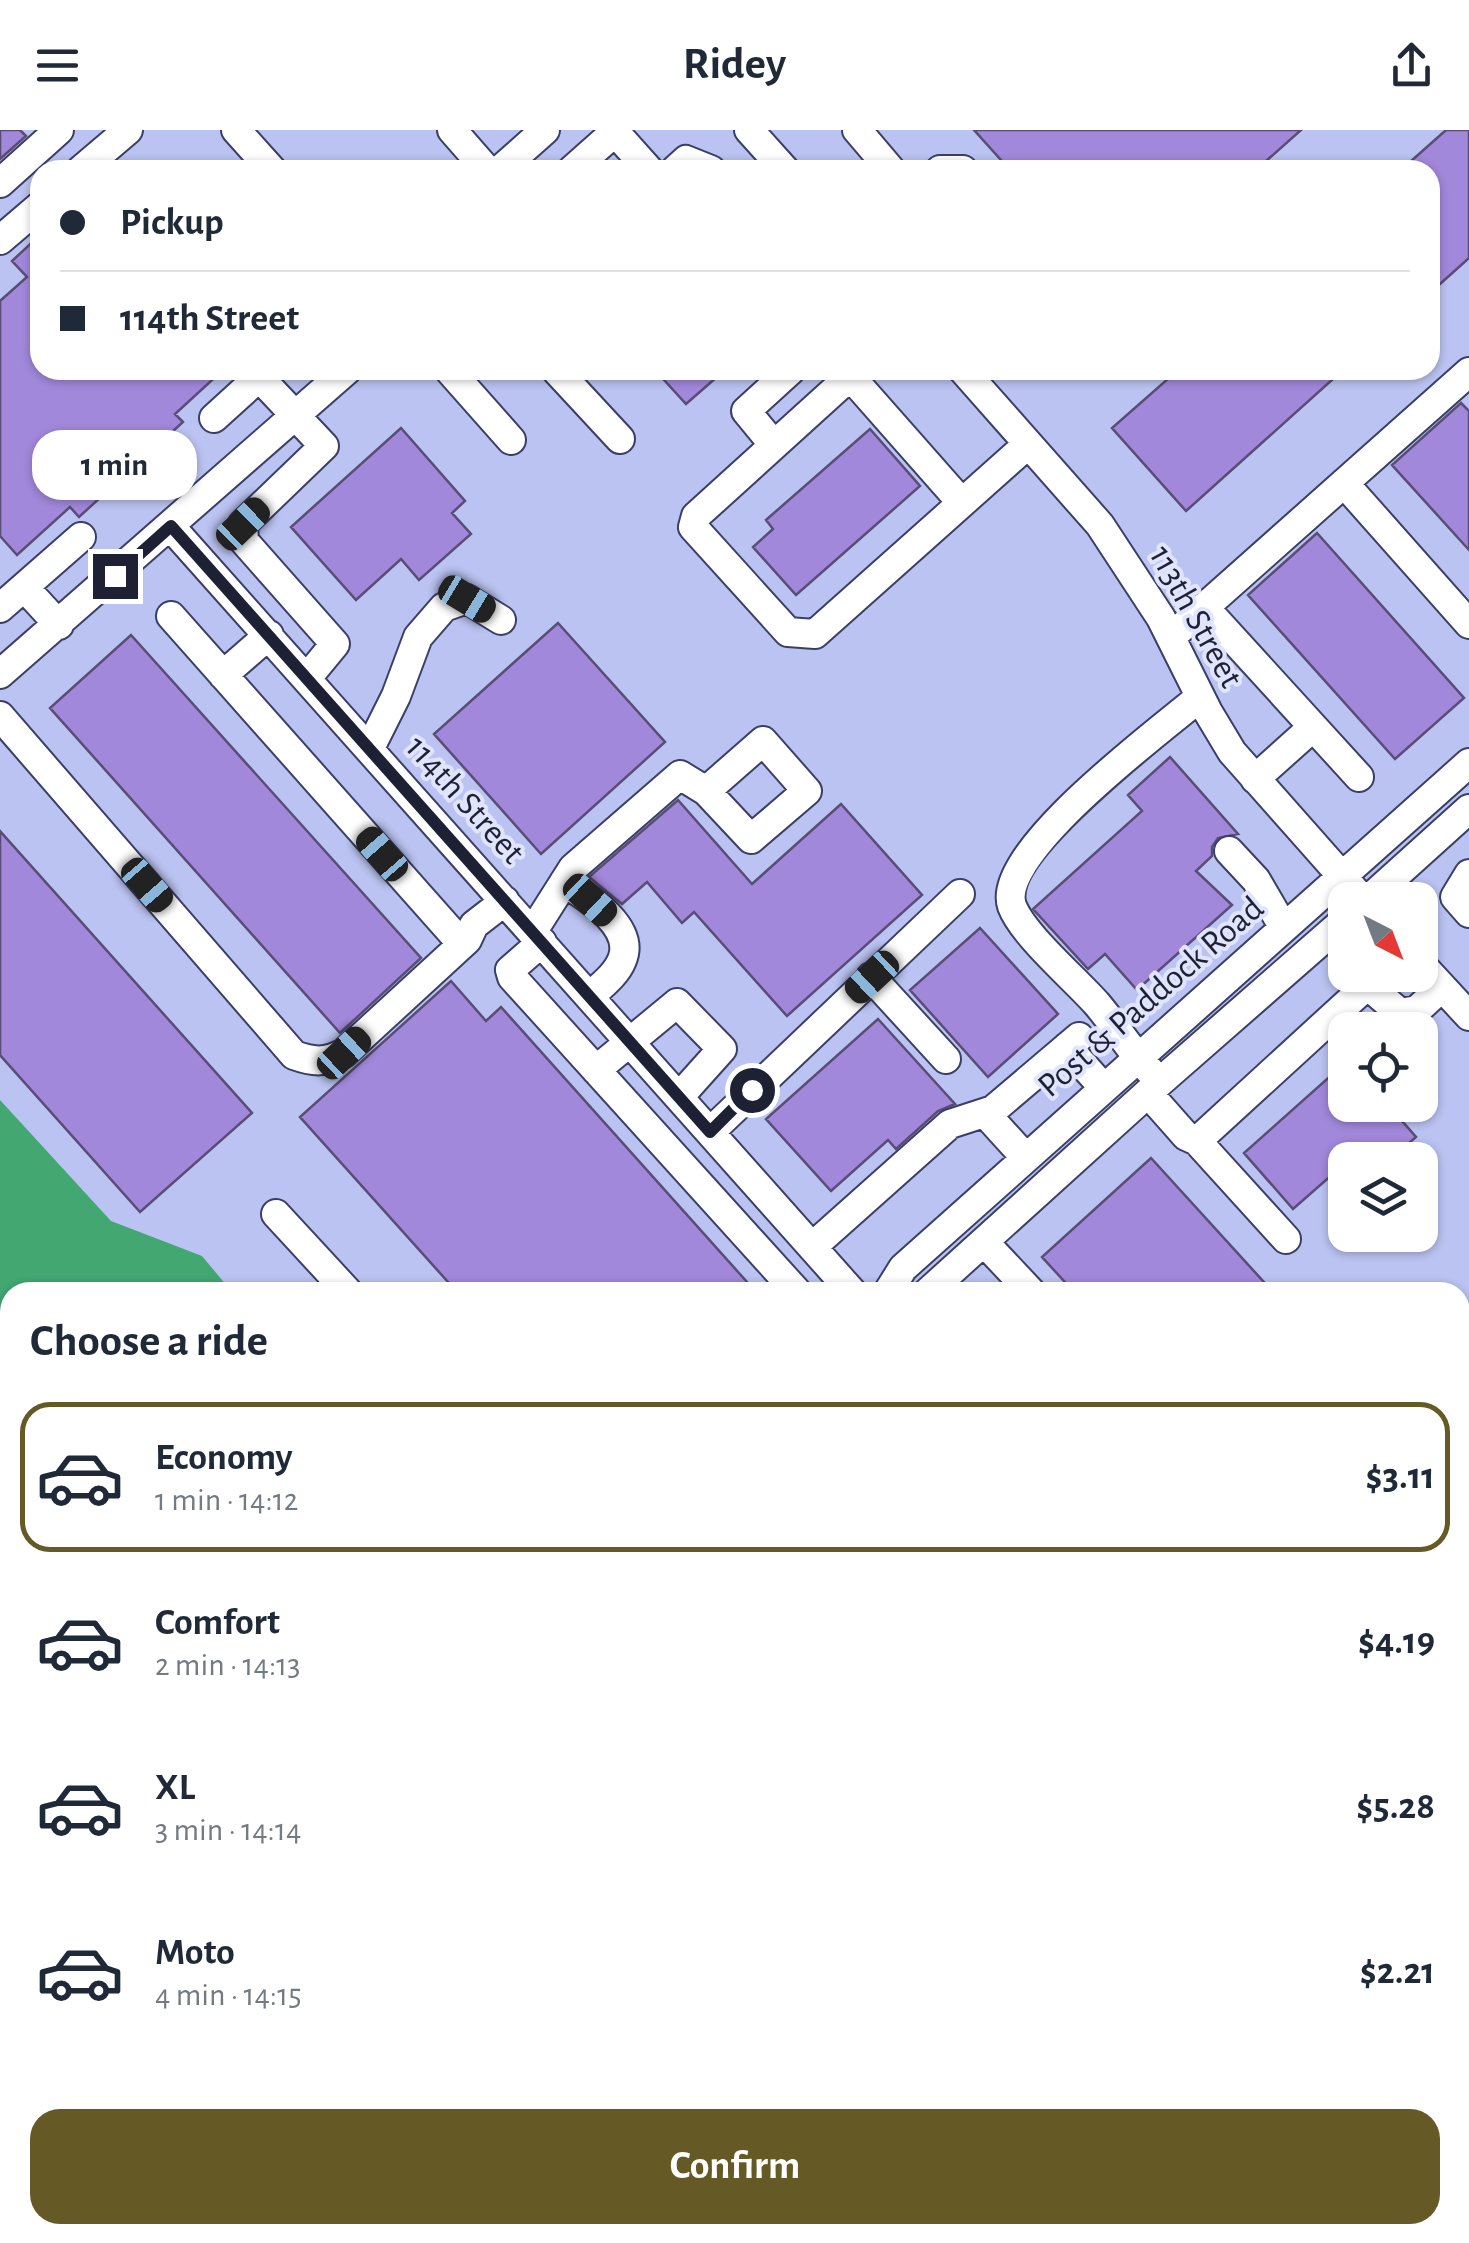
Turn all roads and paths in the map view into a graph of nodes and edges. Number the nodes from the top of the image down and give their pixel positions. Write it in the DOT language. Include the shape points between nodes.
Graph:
graph roads {
  1 [pos="60,130"];
  2 [pos="128,130"];
  3 [pos="236,130"];
  4 [pos="452,130"];
  5 [pos="545,130"];
  6 [pos="749,130"];
  7 [pos="857,130"];
  8 [pos="616,131"];
  9 [pos="93,160"];
  10 [pos="263,160"];
  11 [pos="478,160"];
  12 [pos="511,160"];
  13 [pos="583,160"];
  14 [pos="641,160"];
  15 [pos="777,160"];
  16 [pos="883,160"];
  17 [pos="0,183"];
  18 [pos="30,214"];
  19 [pos="0,240"];
  20 [pos="1469,372"];
  21 [pos="256,380"];
  22 [pos="268,380"];
  23 [pos="336,380"];
  24 [pos="458,380"];
  25 [pos="565,380"];
  26 [pos="780,380"];
  27 [pos="840,380"];
  28 [pos="851,380"];
  29 [pos="971,380"];
  30 [pos="296,415"];
  31 [pos="214,418"];
  32 [pos="620,439"];
  33 [pos="511,440"];
  34 [pos="774,444"];
  35 [pos="1027,446"];
  36 [pos="1344,483"];
  37 [pos="962,503"];
  38 [pos="171,526"];
  39 [pos="80,537"];
  40 [pos="24,587"];
  41 [pos="1204,607"];
  42 [pos="0,608"];
  43 [pos="172,616"];
  44 [pos="501,620"];
  45 [pos="1469,624"];
  46 [pos="59,625"];
  47 [pos="269,636"];
  48 [pos="1170,637"];
  49 [pos="0,674"];
  50 [pos="223,675"];
  51 [pos="307,678"];
  52 [pos="1200,697"];
  53 [pos="0,716"];
  54 [pos="1307,720"];
  55 [pos="370,748"];
  56 [pos="1469,763"];
  57 [pos="1250,772"];
  58 [pos="1359,777"];
  59 [pos="706,791"];
  60 [pos="1465,822"];
  61 [pos="1229,851"];
  62 [pos="1469,874"];
  63 [pos="1341,878"];
  64 [pos="564,882"];
  65 [pos="1345,882"];
  66 [pos="1388,882"];
  67 [pos="960,894"];
  68 [pos="505,900"];
  69 [pos="1469,913"];
  70 [pos="1284,928"];
  71 [pos="1328,935"];
  72 [pos="537,937"];
  73 [pos="462,944"];
  74 [pos="872,977"];
  75 [pos="1438,983"];
  76 [pos="1442,987"];
  77 [pos="590,996"];
  78 [pos="1469,1016"];
  79 [pos="629,1040"];
  80 [pos="1136,1057"];
  81 [pos="946,1059"];
  82 [pos="596,1070"];
  83 [pos="1103,1087"];
  84 [pos="1154,1088"];
  85 [pos="679,1096"];
  86 [pos="985,1112"];
  87 [pos="710,1132"];
  88 [pos="1197,1140"];
  89 [pos="1026,1157"];
  90 [pos="276,1214"];
  91 [pos="1286,1239"];
  92 [pos="984,1242"];
  93 [pos="822,1258"];
  94 [pos="339,1282"];
  95 [pos="788,1282"];
  96 [pos="809,1282"];
  97 [pos="843,1282"];
  98 [pos="894,1282"];
  99 [pos="939,1282"];
  100 [pos="1022,1282"];
  1 -- 17 [label="street"];
  2 -- 9 [label="street"];
  3 -- 10 [label="street"];
  4 -- 11 [label="street"];
  5 -- 12 [label="street"];
  6 -- 15 [label="street"];
  7 -- 16 [label="street"];
  8 -- 13 [label="street"];
  8 -- 14 [label="street"];
  18 -- 19 [label="street"];
  20 -- 36 [label="street"];
  21 -- 31 [label="street"];
  22 -- 30 [label="street"];
  23 -- 30 [label="street"];
  24 -- 33 [label="street"];
  25 -- 32 [label="street"];
  26 -- 34 [label="street" via="746,412"];
  27 -- 34 [label="street"];
  28 -- 37 [label="street"];
  29 -- 35 [label="street, 113th Street"];
  30 -- 38 [label="street"];
  30 -- 51 [label="street" via="324,446 243,524 244,542 335,644"];
  34 -- 37 [label="street" via="696,516 693,527 788,632 815,634"];
  35 -- 37 [label="street"];
  35 -- 48 [label="street, 113th Street" via="1100,525"];
  36 -- 41 [label="street"];
  36 -- 45 [label="street"];
  38 -- 46 [label="street"];
  38 -- 47 [label="street, 114th Street"];
  39 -- 40 [label="street"];
  40 -- 42 [label="street"];
  40 -- 46 [label="street"];
  41 -- 48 [label="street"];
  41 -- 54 [label="street"];
  43 -- 50 [label="street"];
  44 -- 55 [label="street" via="467,599 444,608 418,637"];
  46 -- 49 [label="street"];
  47 -- 50 [label="street"];
  47 -- 51 [label="street, 114th Street"];
  48 -- 52 [label="street, 113th Street"];
  50 -- 73 [label="street"];
  51 -- 55 [label="street, 114th Street"];
  52 -- 57 [label="street, 113th Street"];
  52 -- 80 [label="street" via="1062,815 1012,882 1011,903 1021,922"];
  53 -- 73 [label="street" via="294,1055 312,1062 344,1053"];
  54 -- 57 [label="street"];
  54 -- 58 [label="street"];
  55 -- 68 [label="street, 114th Street"];
  56 -- 63 [label="street, Post & Paddock Road"];
  57 -- 63 [label="street, 113th Street"];
  59 -- 64 [label="street" via="680,775"];
  60 -- 66 [label="street"];
  61 -- 70 [label="street" via="1256,880"];
  62 -- 69 [label="street" via="1456,897"];
  63 -- 65 [label="street, 113th Street"];
  63 -- 70 [label="street, Post & Paddock Road"];
  64 -- 72 [label="street"];
  64 -- 77 [label="street" via="606,914 625,944 617,969"];
  67 -- 74 [label="street"];
  68 -- 72 [label="street, 114th Street"];
  68 -- 73 [label="street"];
  70 -- 80 [label="street, Post & Paddock Road"];
  71 -- 84 [label="street, Post & Paddock Road"];
  72 -- 77 [label="street, 114th Street"];
  72 -- 82 [label="street" via="509,974"];
  74 -- 81 [label="street"];
  74 -- 87 [label="street"];
  75 -- 76 [label="street"];
  76 -- 78 [label="street"];
  76 -- 88 [label="street" via="1417,1010 1400,1013 1363,989"];
  77 -- 79 [label="street, 114th Street"];
  79 -- 82 [label="street"];
  79 -- 85 [label="street, 114th Street"];
  79 -- 85 [label="street" via="677,1003 722,1049"];
  80 -- 83 [label="street, Post & Paddock Road"];
  80 -- 84 [label="street"];
  82 -- 95 [label="street"];
  83 -- 86 [label="street" via="1073,1042"];
  83 -- 89 [label="street, Post & Paddock Road"];
  84 -- 88 [label="street" via="1186,1136"];
  84 -- 92 [label="street, Post & Paddock Road"];
  85 -- 87 [label="street, 114th Street"];
  86 -- 89 [label="street"];
  86 -- 93 [label="street" via="950,1124"];
  87 -- 93 [label="street, 114th Street"];
  88 -- 91 [label="street"];
  89 -- 98 [label="street, Post & Paddock Road"];
  90 -- 94 [label="street"];
  92 -- 99 [label="street, Post & Paddock Road"];
  92 -- 100 [label="street"];
  93 -- 96 [label="street"];
  93 -- 97 [label="street, 114th Street"];
}
